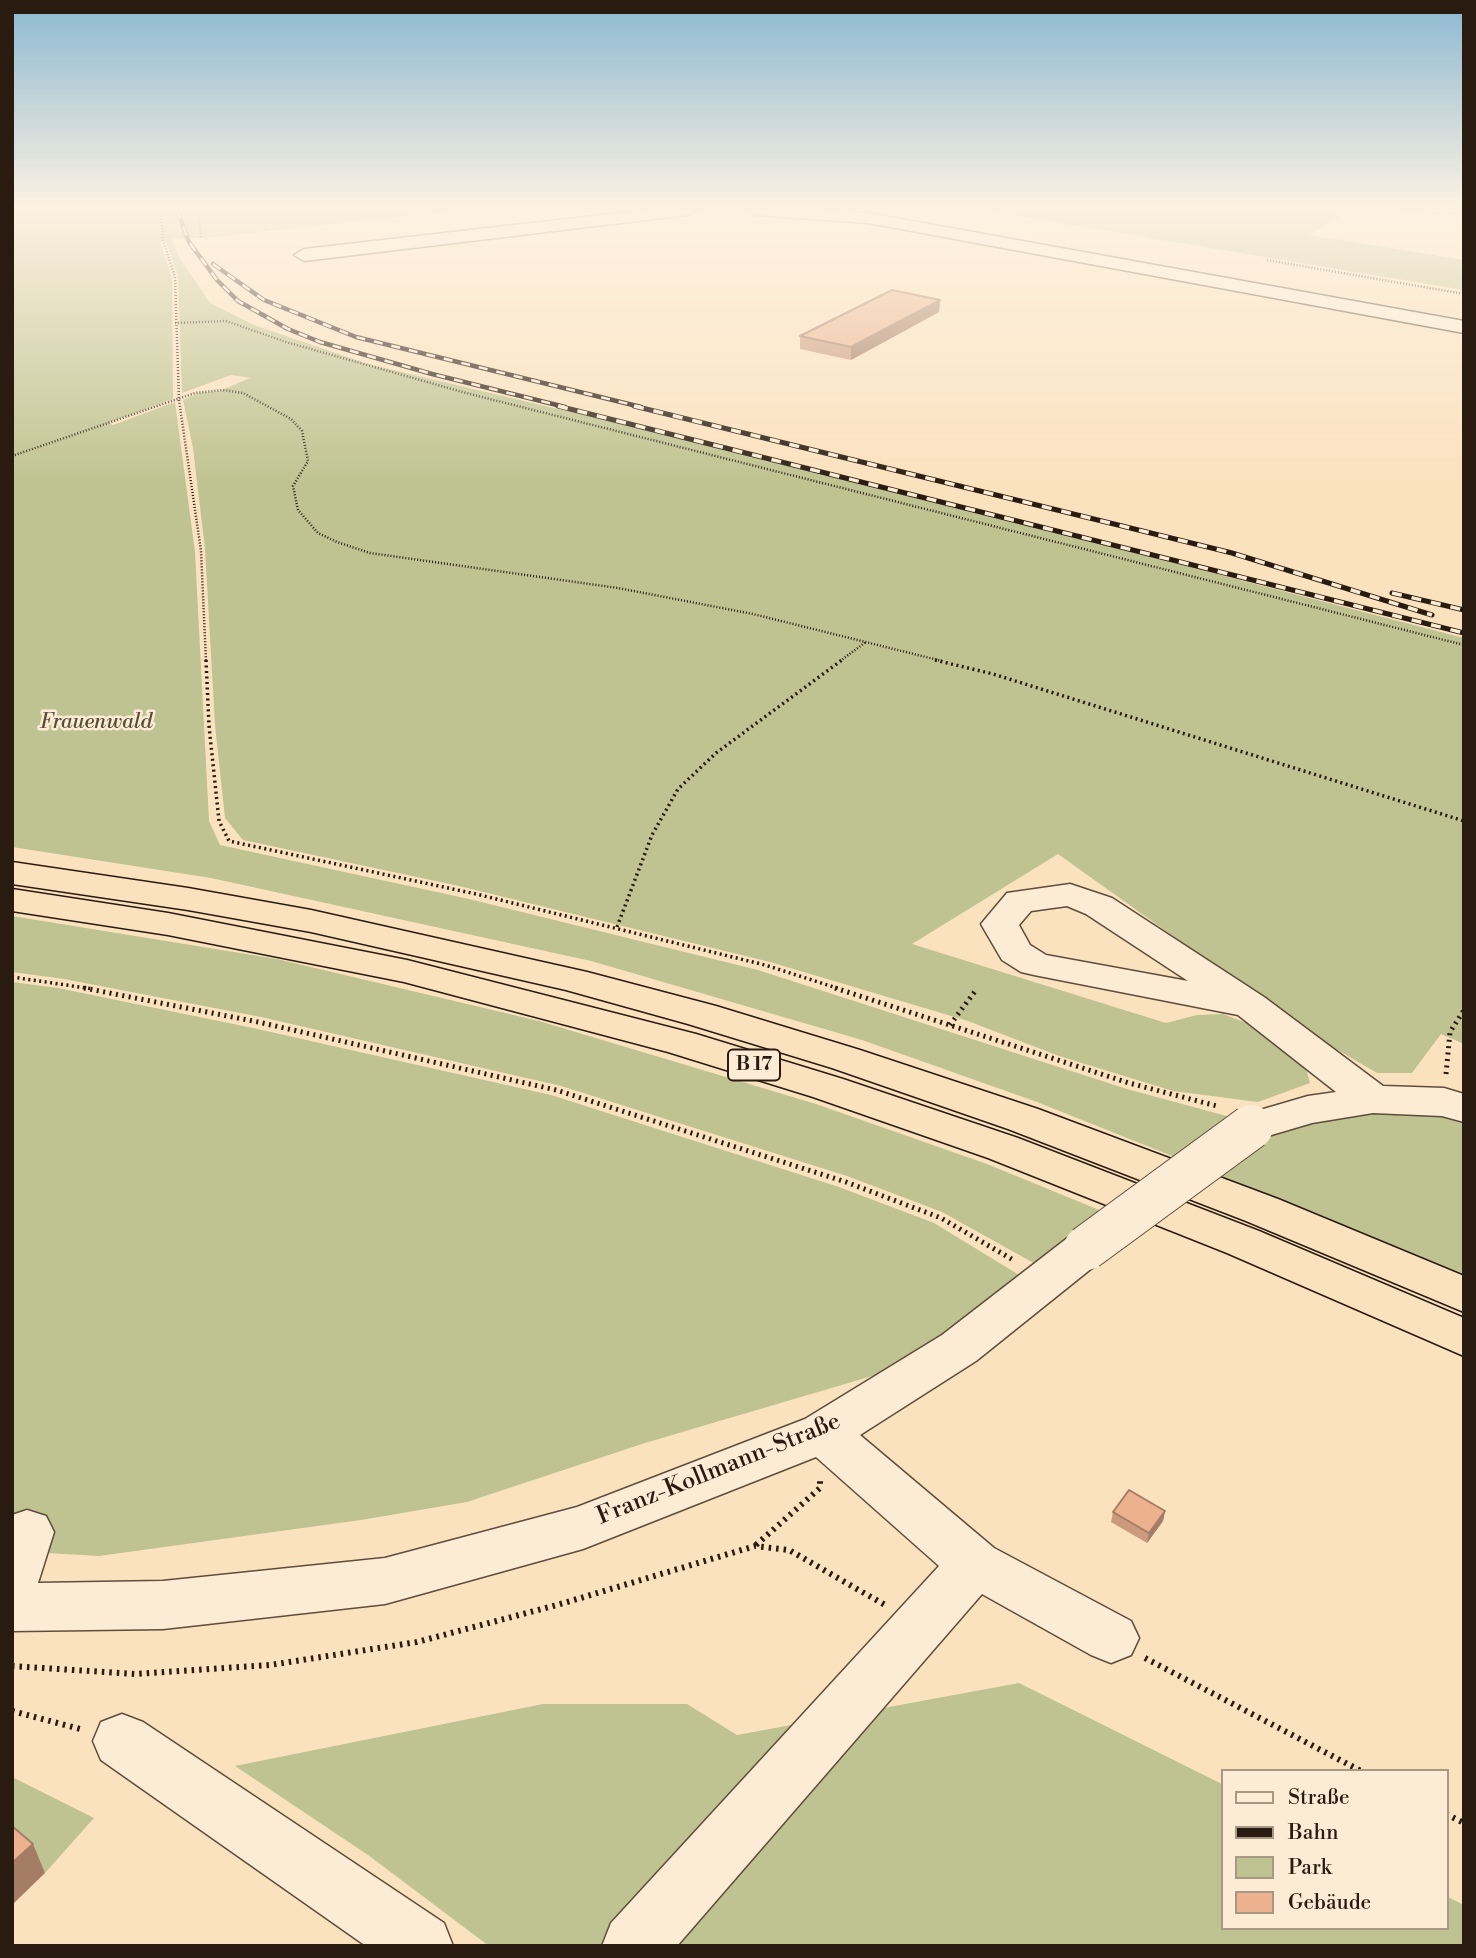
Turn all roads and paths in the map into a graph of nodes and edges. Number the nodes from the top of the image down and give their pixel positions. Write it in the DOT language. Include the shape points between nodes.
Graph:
graph roads {
  1 [pos="175,301"];
  2 [pos="1324,301"];
  3 [pos="175,323"];
  4 [pos="1464,327"];
  5 [pos="179,400"];
  6 [pos="12,456"];
  7 [pos="867,642"];
  8 [pos="1464,645"];
  9 [pos="1464,821"];
  10 [pos="12,873"];
  11 [pos="12,900"];
  12 [pos="617,927"];
  13 [pos="12,977"];
  14 [pos="976,990"];
  15 [pos="1250,1005"];
  16 [pos="1464,1010"];
  17 [pos="950,1025"];
  18 [pos="1373,1099"];
  19 [pos="1454,1105"];
  20 [pos="1260,1123"];
  21 [pos="1045,1279"];
  22 [pos="1464,1296"];
  23 [pos="1464,1338"];
  24 [pos="823,1433"];
  25 [pos="27,1532"];
  26 [pos="755,1546"];
  27 [pos="975,1564"];
  28 [pos="12,1581"];
  29 [pos="12,1607"];
  30 [pos="918,1627"];
  31 [pos="1111,1638"];
  32 [pos="12,1665"];
  33 [pos="12,1711"];
  34 [pos="122,1741"];
  35 [pos="1358,1769"];
  36 [pos="1448,1815"];
  37 [pos="1464,1823"];
  38 [pos="421,1946"];
  39 [pos="634,1946"];
  1 -- 3 [label="path"];
  2 -- 4 [label="street"];
  3 -- 5 [label="path"];
  3 -- 8 [label="path" via="226,321 466,393"];
  5 -- 6 [label="path"];
  5 -- 7 [label="path" via="208,390 243,393 291,419 302,431 308,461 293,486 298,510 318,533 337,542 370,553 618,588"];
  5 -- 12 [label="path" via="201,551 209,726 219,821 229,841"];
  7 -- 9 [label="path" via="993,674"];
  7 -- 12 [label="path" via="716,753 678,789 652,835"];
  10 -- 22 [label="highway, B 17" via="324,924 573,980 702,1015 1023,1119 1262,1210"];
  11 -- 23 [label="highway, B 17" via="289,946 515,998 682,1043 1003,1148 1243,1241"];
  12 -- 17 [label="path" via="765,965"];
  13 -- 21 [label="path" via="258,1022 556,1090 941,1217"];
  14 -- 17 [label="path"];
  15 -- 15 [label="street" via="1099,906 1070,895 1020,901 1000,924 1015,952 1034,964"];
  15 -- 18 [label="street"];
  16 -- 19 [label="path" via="1450,1032"];
  17 -- 20 [label="path"];
  18 -- 19 [label="street, Franz-Kollmann-Straße"];
  18 -- 20 [label="street, Franz-Kollmann-Straße"];
  20 -- 21 [label="street, Franz-Kollmann-Straße, bridge"];
  21 -- 24 [label="street, Franz-Kollmann-Straße" via="959,1348"];
  24 -- 26 [label="path" via="820,1488"];
  24 -- 27 [label="street"];
  24 -- 29 [label="street, Franz-Kollmann-Straße" via="583,1527 385,1581 163,1605"];
  25 -- 28 [label="street"];
  26 -- 30 [label="path" via="789,1550"];
  26 -- 32 [label="path" via="416,1642 270,1665 135,1674"];
  27 -- 30 [label="street"];
  27 -- 31 [label="street"];
  30 -- 39 [label="street"];
  31 -- 35 [label="path"];
  33 -- 34 [label="path"];
  34 -- 38 [label="street"];
  36 -- 37 [label="path"];
}
